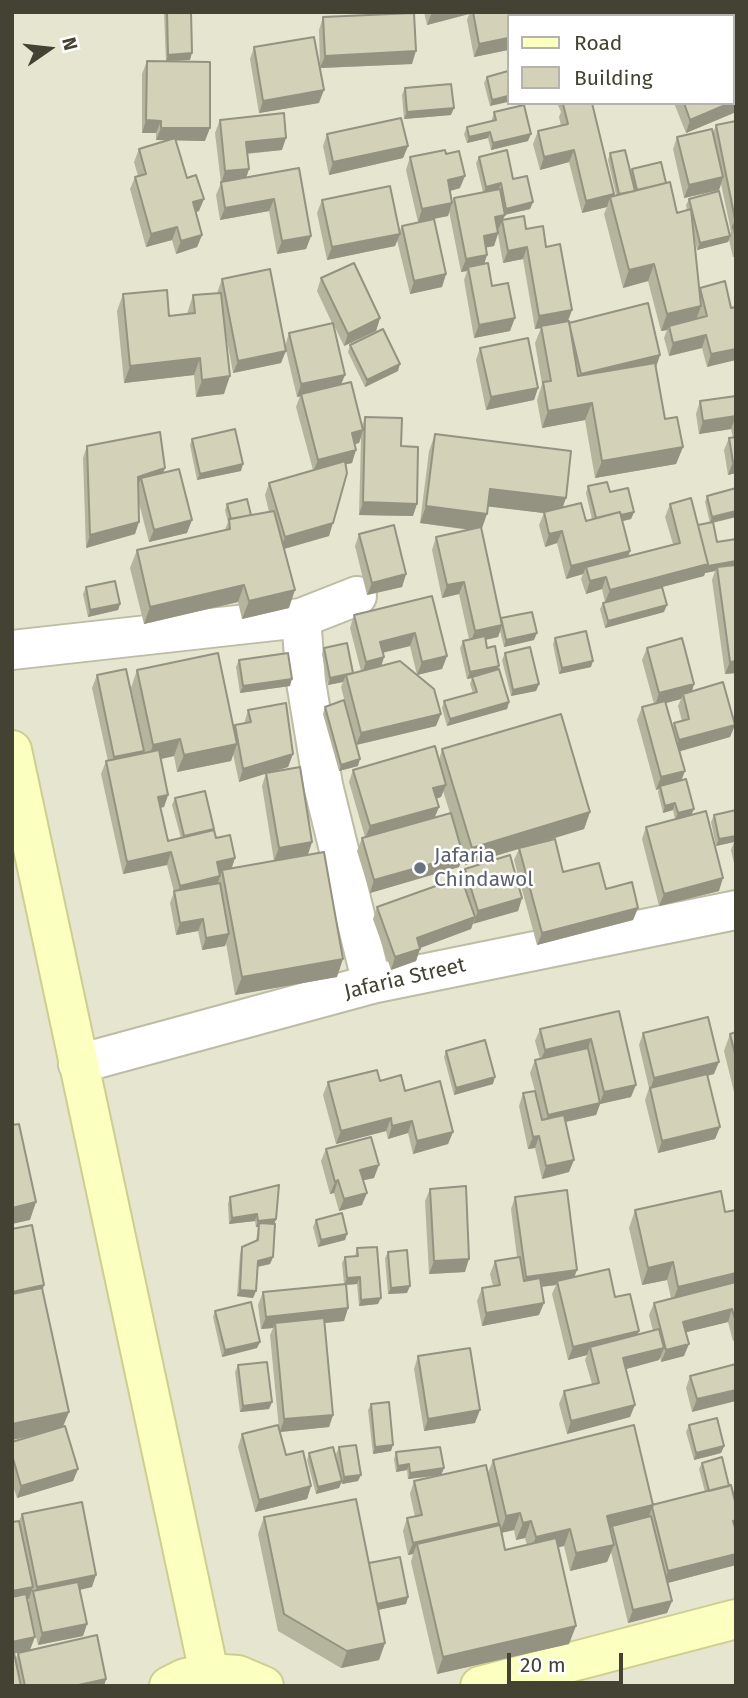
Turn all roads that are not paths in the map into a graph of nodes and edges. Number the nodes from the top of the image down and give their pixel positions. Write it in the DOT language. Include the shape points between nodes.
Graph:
graph roads {
  1 [pos="357,596"];
  2 [pos="300,618"];
  3 [pos="12,650"];
  4 [pos="12,750"];
  5 [pos="736,909"];
  6 [pos="372,984"];
  7 [pos="78,1064"];
  8 [pos="736,1619"];
  9 [pos="209,1673"];
  10 [pos="169,1686"];
  11 [pos="264,1686"];
  12 [pos="480,1686"];
  1 -- 2 [label="street"];
  2 -- 3 [label="street"];
  2 -- 6 [label="street" via="323,785"];
  4 -- 7 [label="main road"];
  5 -- 6 [label="street, Jafaria Street"];
  6 -- 7 [label="street, Jafaria Street"];
  7 -- 9 [label="main road"];
  8 -- 12 [label="main road"];
  9 -- 10 [label="main road"];
  9 -- 11 [label="main road" via="238,1675"];
}
